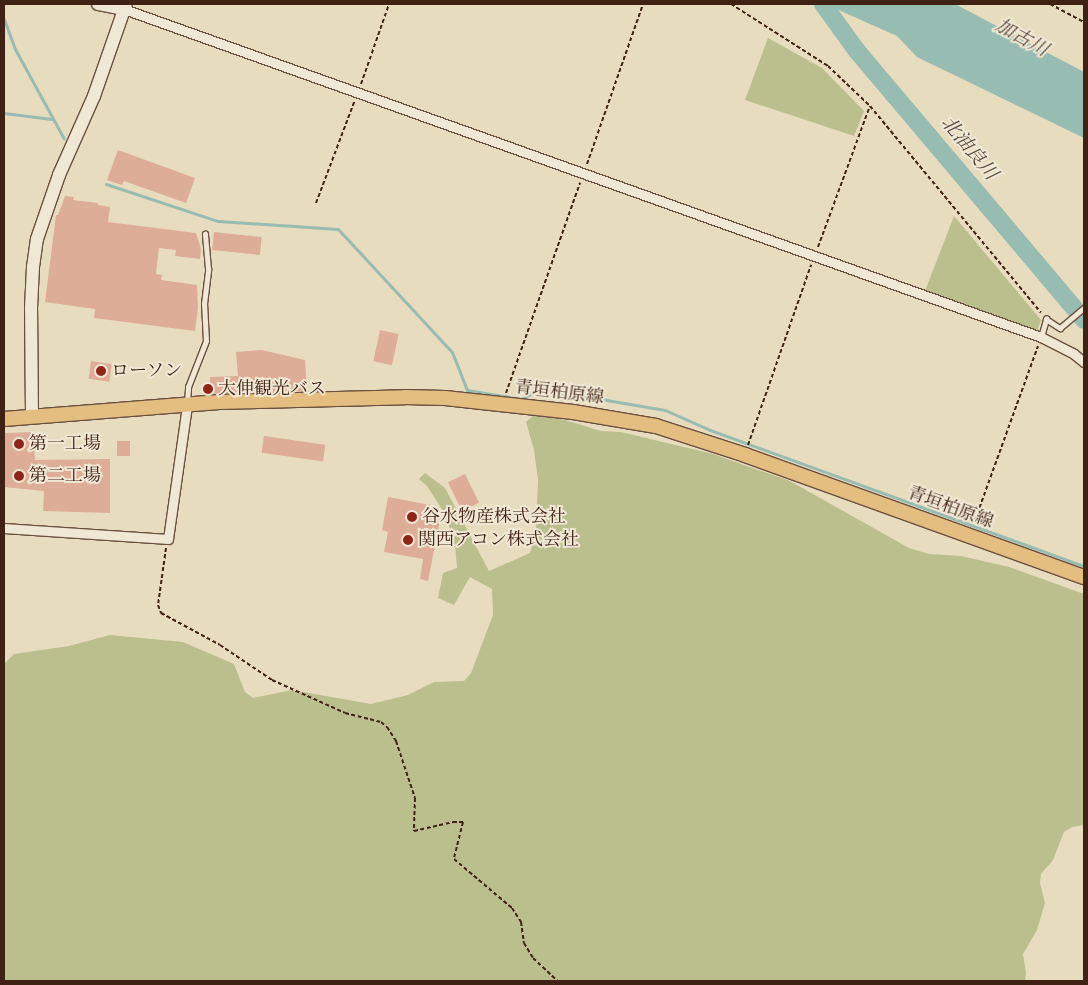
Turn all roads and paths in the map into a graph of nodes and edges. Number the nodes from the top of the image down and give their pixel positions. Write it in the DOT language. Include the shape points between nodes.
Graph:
graph roads {
  1 [pos="98,4"];
  2 [pos="390,4"];
  3 [pos="644,4"];
  4 [pos="731,4"];
  5 [pos="1050,4"];
  6 [pos="125,6"];
  7 [pos="1084,22"];
  8 [pos="357,94"];
  9 [pos="870,106"];
  10 [pos="583,175"];
  11 [pos="316,203"];
  12 [pos="205,234"];
  13 [pos="814,258"];
  14 [pos="1084,308"];
  15 [pos="1046,319"];
  16 [pos="1041,337"];
  17 [pos="1084,362"];
  18 [pos="502,405"];
  19 [pos="187,406"];
  20 [pos="32,417"];
  21 [pos="4,419"];
  22 [pos="746,454"];
  23 [pos="975,520"];
  24 [pos="4,528"];
  25 [pos="168,539"];
  26 [pos="1084,577"];
  27 [pos="558,981"];
  1 -- 6 [label="street"];
  2 -- 8 [label="path"];
  3 -- 10 [label="path"];
  4 -- 9 [label="path" via="828,66"];
  5 -- 7 [label="path"];
  6 -- 8 [label="street"];
  6 -- 20 [label="street" via="94,96 59,175 37,239 31,308"];
  8 -- 10 [label="street"];
  8 -- 11 [label="path"];
  9 -- 13 [label="path"];
  9 -- 15 [label="path"];
  10 -- 13 [label="street"];
  10 -- 18 [label="path"];
  12 -- 19 [label="lane" via="208,269 204,304 206,341 188,387"];
  13 -- 16 [label="street"];
  13 -- 22 [label="path"];
  14 -- 15 [label="lane" via="1060,328"];
  15 -- 16 [label="lane"];
  16 -- 17 [label="street"];
  16 -- 23 [label="path"];
  18 -- 19 [label="main road, 青垣柏原線" via="405,397 219,402"];
  18 -- 22 [label="main road, 青垣柏原線" via="573,412 656,426"];
  19 -- 20 [label="main road, 青垣柏原線"];
  19 -- 25 [label="street"];
  20 -- 21 [label="main road, 青垣柏原線"];
  22 -- 26 [label="main road, 青垣柏原線"];
  24 -- 25 [label="street"];
  25 -- 27 [label="path" via="158,605 161,613 220,645 272,680 345,713 381,722 387,727 396,741 415,798 414,831 464,822 454,859 512,908 521,922 524,943 533,958"];
}
